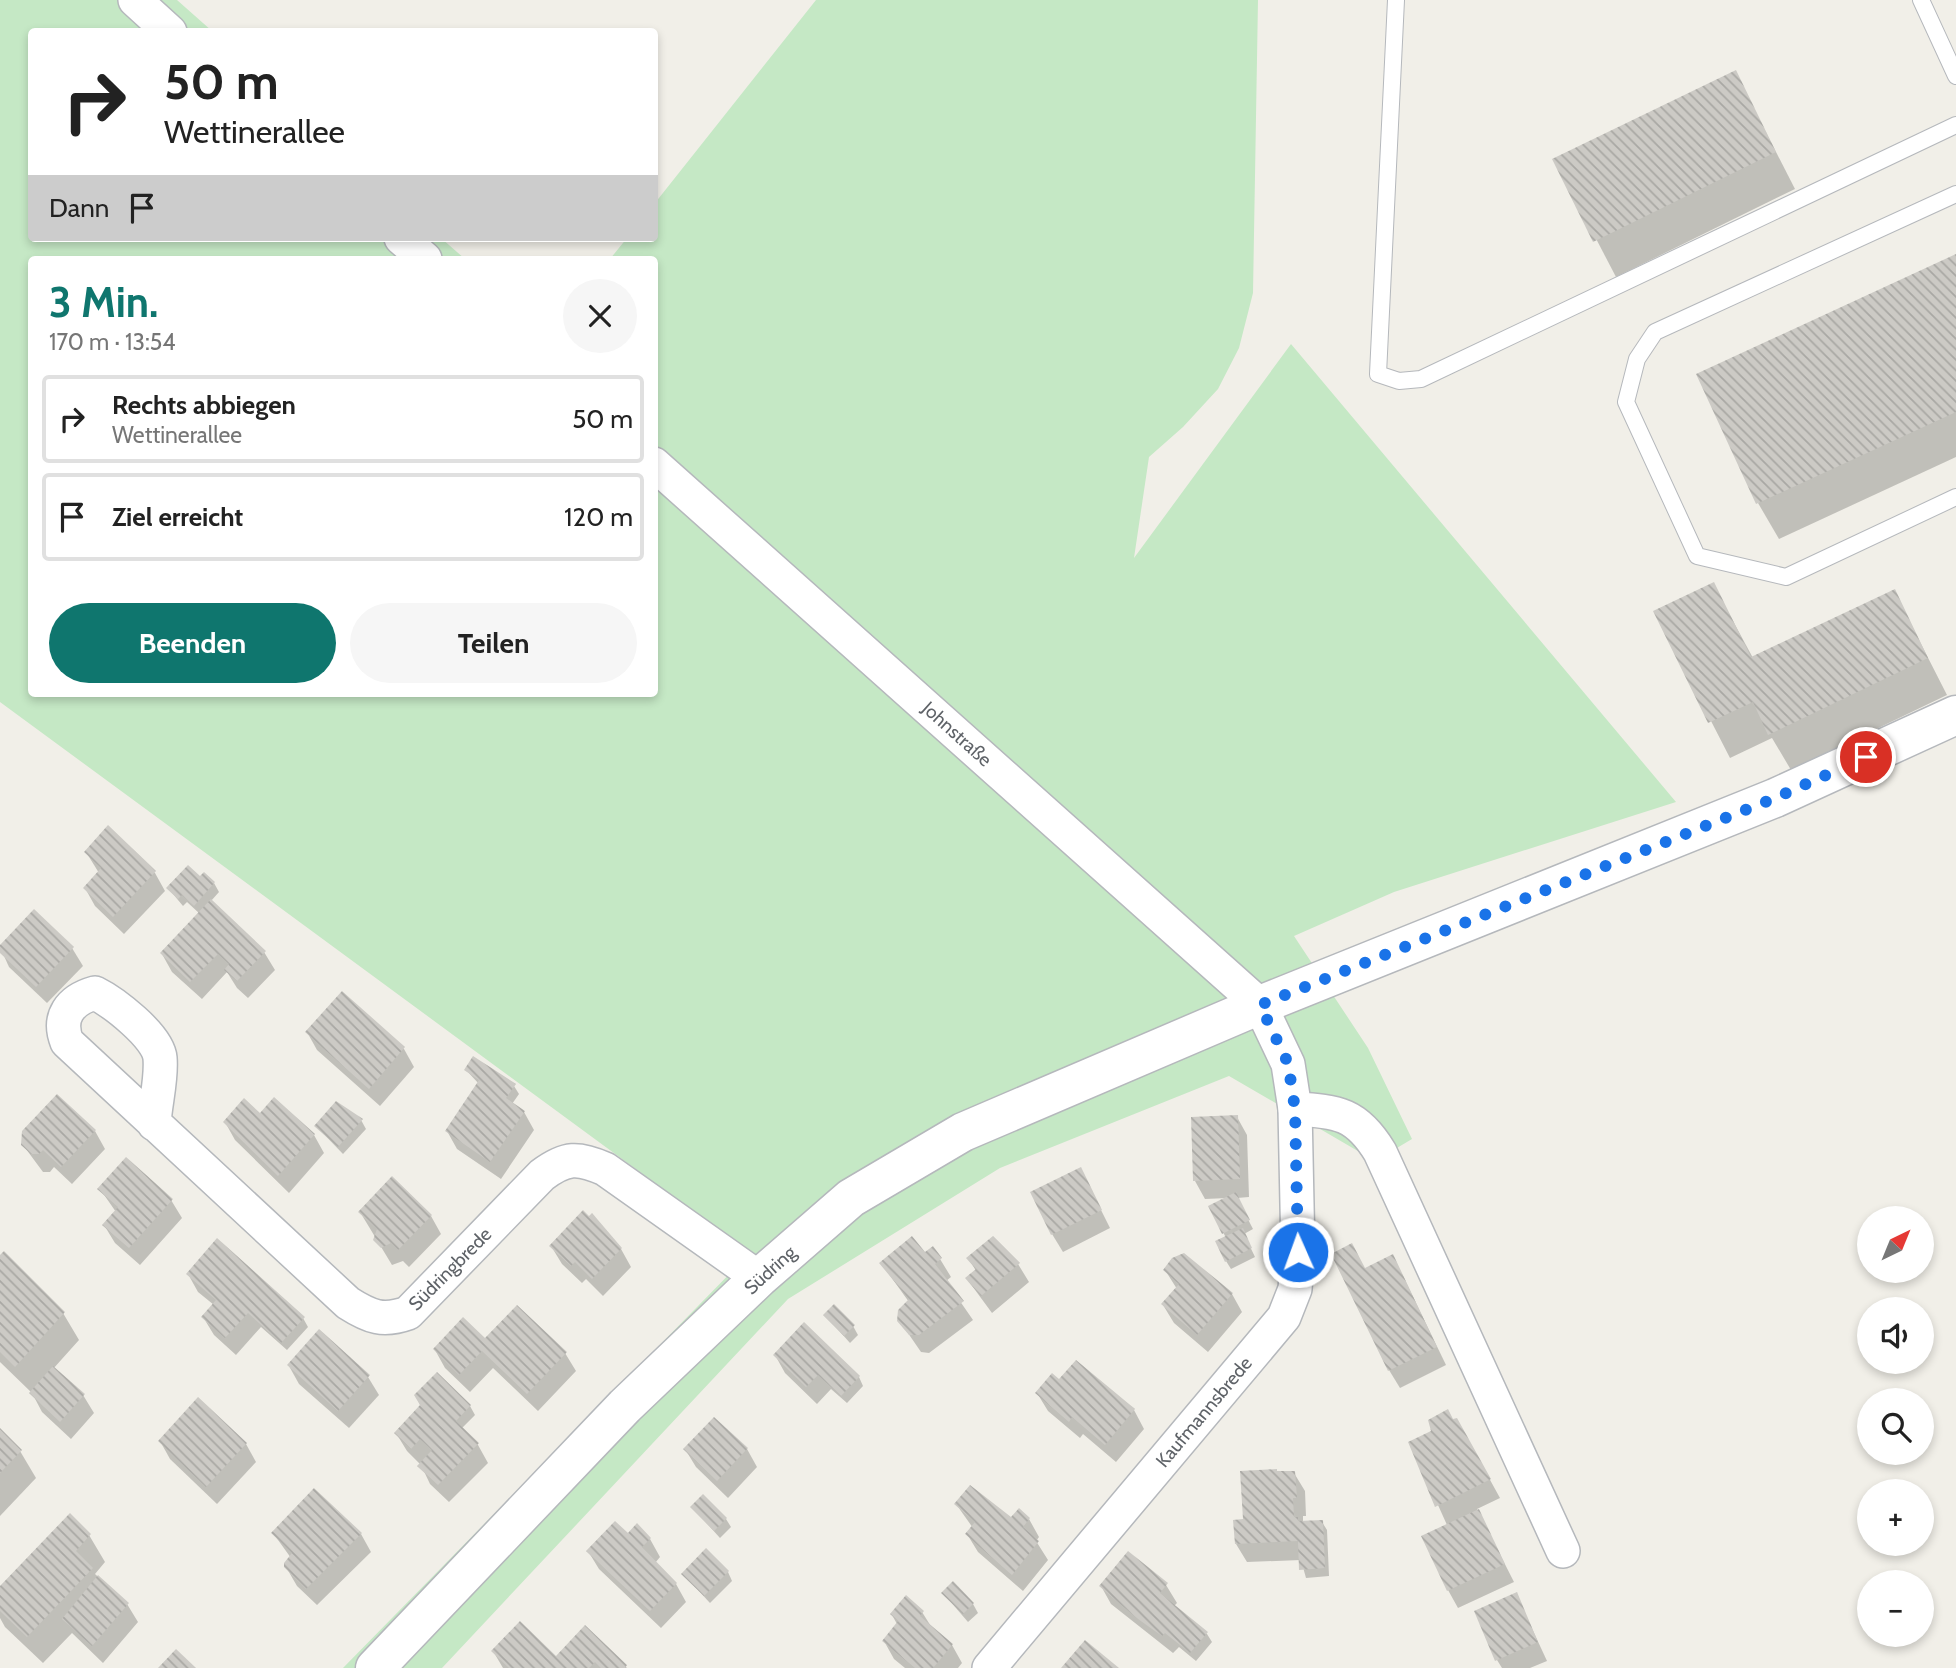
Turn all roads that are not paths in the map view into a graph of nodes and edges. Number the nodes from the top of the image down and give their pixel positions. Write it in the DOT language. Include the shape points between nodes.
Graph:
graph roads {
  1 [pos="135,0"];
  2 [pos="1396,0"];
  3 [pos="1921,0"];
  4 [pos="166,28"];
  5 [pos="1956,76"];
  6 [pos="1956,125"];
  7 [pos="1956,194"];
  8 [pos="406,242"];
  9 [pos="422,256"];
  10 [pos="658,468"];
  11 [pos="1956,497"];
  12 [pos="1956,715"];
  13 [pos="1260,1005"];
  14 [pos="1295,1109"];
  15 [pos="154,1124"];
  16 [pos="760,1279"];
  17 [pos="1563,1551"];
  18 [pos="375,1668"];
  19 [pos="989,1668"];
  1 -- 4 [label="street"];
  2 -- 6 [label="lane" via="1378,374 1399,381 1421,379"];
  3 -- 5 [label="lane"];
  7 -- 11 [label="lane" via="1656,332 1637,359 1626,402 1697,556 1786,577"];
  8 -- 9 [label="street"];
  10 -- 13 [label="street, Johnstraße"];
  12 -- 13 [label="street, Südring" via="1775,798"];
  13 -- 14 [label="street, Kaufmannsbrede" via="1288,1063"];
  13 -- 16 [label="street, Südring" via="963,1132 851,1198"];
  14 -- 17 [label="street" via="1348,1116 1368,1133 1380,1152"];
  14 -- 19 [label="street, Kaufmannsbrede" via="1298,1252 1295,1289 1284,1317"];
  15 -- 16 [label="street, Südringbrede" via="348,1303 368,1315 389,1320 408,1313 542,1175 559,1163 583,1160 605,1169"];
  16 -- 18 [label="street, Südring" via="625,1406"];
}
